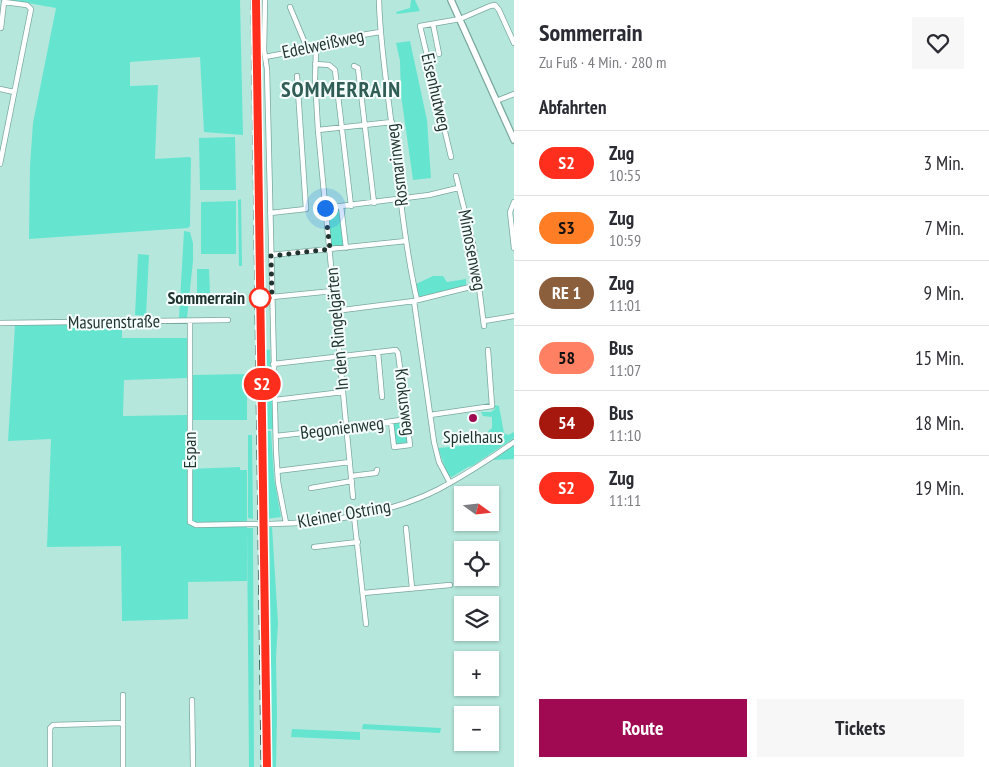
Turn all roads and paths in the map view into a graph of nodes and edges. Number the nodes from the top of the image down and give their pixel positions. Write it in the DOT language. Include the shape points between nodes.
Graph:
graph roads {
  1 [pos="265,0"];
  2 [pos="379,0"];
  3 [pos="451,0"];
  4 [pos="290,7"];
  5 [pos="460,19"];
  6 [pos="433,24"];
  7 [pos="0,28"];
  8 [pos="380,32"];
  9 [pos="514,42"];
  10 [pos="312,48"];
  11 [pos="439,54"];
  12 [pos="265,57"];
  13 [pos="315,64"];
  14 [pos="354,66"];
  15 [pos="297,76"];
  16 [pos="0,89"];
  17 [pos="14,92"];
  18 [pos="514,94"];
  19 [pos="496,101"];
  20 [pos="392,122"];
  21 [pos="365,124"];
  22 [pos="342,127"];
  23 [pos="318,130"];
  24 [pos="514,140"];
  25 [pos="451,157"];
  26 [pos="0,164"];
  27 [pos="456,176"];
  28 [pos="458,188"];
  29 [pos="401,199"];
  30 [pos="514,202"];
  31 [pos="374,203"];
  32 [pos="341,206"];
  33 [pos="351,206"];
  34 [pos="325,208"];
  35 [pos="270,213"];
  36 [pos="406,241"];
  37 [pos="346,248"];
  38 [pos="514,248"];
  39 [pos="330,249"];
  40 [pos="271,256"];
  41 [pos="478,285"];
  42 [pos="333,291"];
  43 [pos="272,298"];
  44 [pos="415,301"];
  45 [pos="335,311"];
  46 [pos="514,316"];
  47 [pos="228,320"];
  48 [pos="190,321"];
  49 [pos="0,323"];
  50 [pos="488,350"];
  51 [pos="378,352"];
  52 [pos="339,357"];
  53 [pos="273,364"];
  54 [pos="343,392"];
  55 [pos="382,397"];
  56 [pos="275,400"];
  57 [pos="430,415"];
  58 [pos="407,419"];
  59 [pos="391,422"];
  60 [pos="347,428"];
  61 [pos="276,436"];
  62 [pos="514,442"];
  63 [pos="350,462"];
  64 [pos="377,470"];
  65 [pos="277,471"];
  66 [pos="352,478"];
  67 [pos="450,483"];
  68 [pos="312,488"];
  69 [pos="353,497"];
  70 [pos="354,516"];
  71 [pos="286,523"];
  72 [pos="248,524"];
  73 [pos="406,528"];
  74 [pos="358,542"];
  75 [pos="314,547"];
  76 [pos="450,585"];
  77 [pos="412,588"];
  78 [pos="363,593"];
  79 [pos="366,624"];
  80 [pos="123,695"];
  81 [pos="192,700"];
  82 [pos="123,723"];
  83 [pos="50,767"];
  84 [pos="124,767"];
  85 [pos="193,767"];
  1 -- 12 [label="street"];
  2 -- 8 [label="street, Rosmarinweg"];
  3 -- 5 [label="main road"];
  4 -- 10 [label="street, In den Ringelgärten" via="305,43"];
  5 -- 6 [label="street"];
  5 -- 9 [label="street" via="495,5"];
  5 -- 19 [label="main road"];
  6 -- 11 [label="street"];
  6 -- 25 [label="street, Eisenhutweg" via="420,26"];
  7 -- 17 [label="street" via="4,2 27,5 31,9"];
  8 -- 10 [label="street, Edelweißweg"];
  8 -- 20 [label="street, Rosmarinweg"];
  10 -- 12 [label="street, Edelweißweg"];
  10 -- 13 [label="street, In den Ringelgärten" via="316,51"];
  12 -- 35 [label="street"];
  13 -- 22 [label="street" via="329,65 335,70"];
  13 -- 23 [label="street, In den Ringelgärten"];
  14 -- 21 [label="street" via="358,68"];
  15 -- 35 [label="street" via="306,210"];
  16 -- 17 [label="street"];
  17 -- 26 [label="street"];
  18 -- 19 [label="street"];
  19 -- 24 [label="main road"];
  20 -- 21 [label="street"];
  20 -- 29 [label="street, Rosmarinweg"];
  21 -- 22 [label="street"];
  21 -- 31 [label="street"];
  22 -- 23 [label="street"];
  22 -- 33 [label="street"];
  23 -- 34 [label="street, In den Ringelgärten"];
  27 -- 28 [label="street, Mimosenweg"];
  28 -- 29 [label="street"];
  28 -- 41 [label="street, Mimosenweg" via="474,248"];
  29 -- 31 [label="street"];
  29 -- 36 [label="street, Rosmarinweg"];
  30 -- 38 [label="street" via="510,212"];
  31 -- 33 [label="street"];
  32 -- 33 [label="street"];
  32 -- 34 [label="street"];
  32 -- 37 [label="street"];
  34 -- 39 [label="street, In den Ringelgärten"];
  35 -- 40 [label="street"];
  36 -- 37 [label="street"];
  36 -- 44 [label="street, Rosmarinweg"];
  37 -- 39 [label="street"];
  39 -- 40 [label="street"];
  39 -- 42 [label="street, In den Ringelgärten"];
  40 -- 43 [label="street"];
  41 -- 44 [label="street"];
  41 -- 46 [label="street, Mimosenweg" via="484,323"];
  42 -- 43 [label="street"];
  42 -- 45 [label="street, In den Ringelgärten"];
  43 -- 53 [label="street"];
  44 -- 45 [label="street"];
  44 -- 57 [label="street, Rosmarinweg"];
  45 -- 52 [label="street, In den Ringelgärten"];
  47 -- 48 [label="street, Masurenstraße"];
  48 -- 49 [label="street, Masurenstraße"];
  48 -- 72 [label="street, Espan" via="190,522 196,525"];
  50 -- 57 [label="street" via="492,406"];
  51 -- 52 [label="street"];
  51 -- 55 [label="street"];
  51 -- 58 [label="street, Krokusweg" via="396,350 398,353"];
  52 -- 53 [label="street"];
  52 -- 54 [label="street, In den Ringelgärten"];
  53 -- 56 [label="street"];
  54 -- 56 [label="street"];
  54 -- 60 [label="street, In den Ringelgärten"];
  56 -- 61 [label="street"];
  57 -- 67 [label="street, Rosmarinweg" via="439,462"];
  58 -- 59 [label="street, Begonienweg"];
  58 -- 59 [label="street, Krokusweg" via="410,445 394,448"];
  59 -- 60 [label="street, Begonienweg"];
  60 -- 61 [label="street, Begonienweg"];
  60 -- 63 [label="street, In den Ringelgärten"];
  61 -- 65 [label="street"];
  62 -- 67 [label="street, Kleiner Ostring"];
  63 -- 65 [label="street"];
  63 -- 66 [label="street, In den Ringelgärten"];
  64 -- 66 [label="street" via="376,473"];
  65 -- 71 [label="street"];
  66 -- 68 [label="street"];
  66 -- 69 [label="street, In den Ringelgärten"];
  67 -- 70 [label="street, Kleiner Ostring" via="397,505"];
  70 -- 71 [label="street, Kleiner Ostring"];
  70 -- 74 [label="street"];
  71 -- 72 [label="street, Kleiner Ostring, bridge"];
  73 -- 77 [label="street"];
  74 -- 75 [label="street"];
  74 -- 78 [label="street"];
  76 -- 77 [label="street"];
  77 -- 78 [label="street"];
  78 -- 79 [label="street"];
  80 -- 82 [label="street"];
  81 -- 85 [label="street"];
  82 -- 83 [label="street" via="53,724 50,728"];
  82 -- 84 [label="street"];
}
